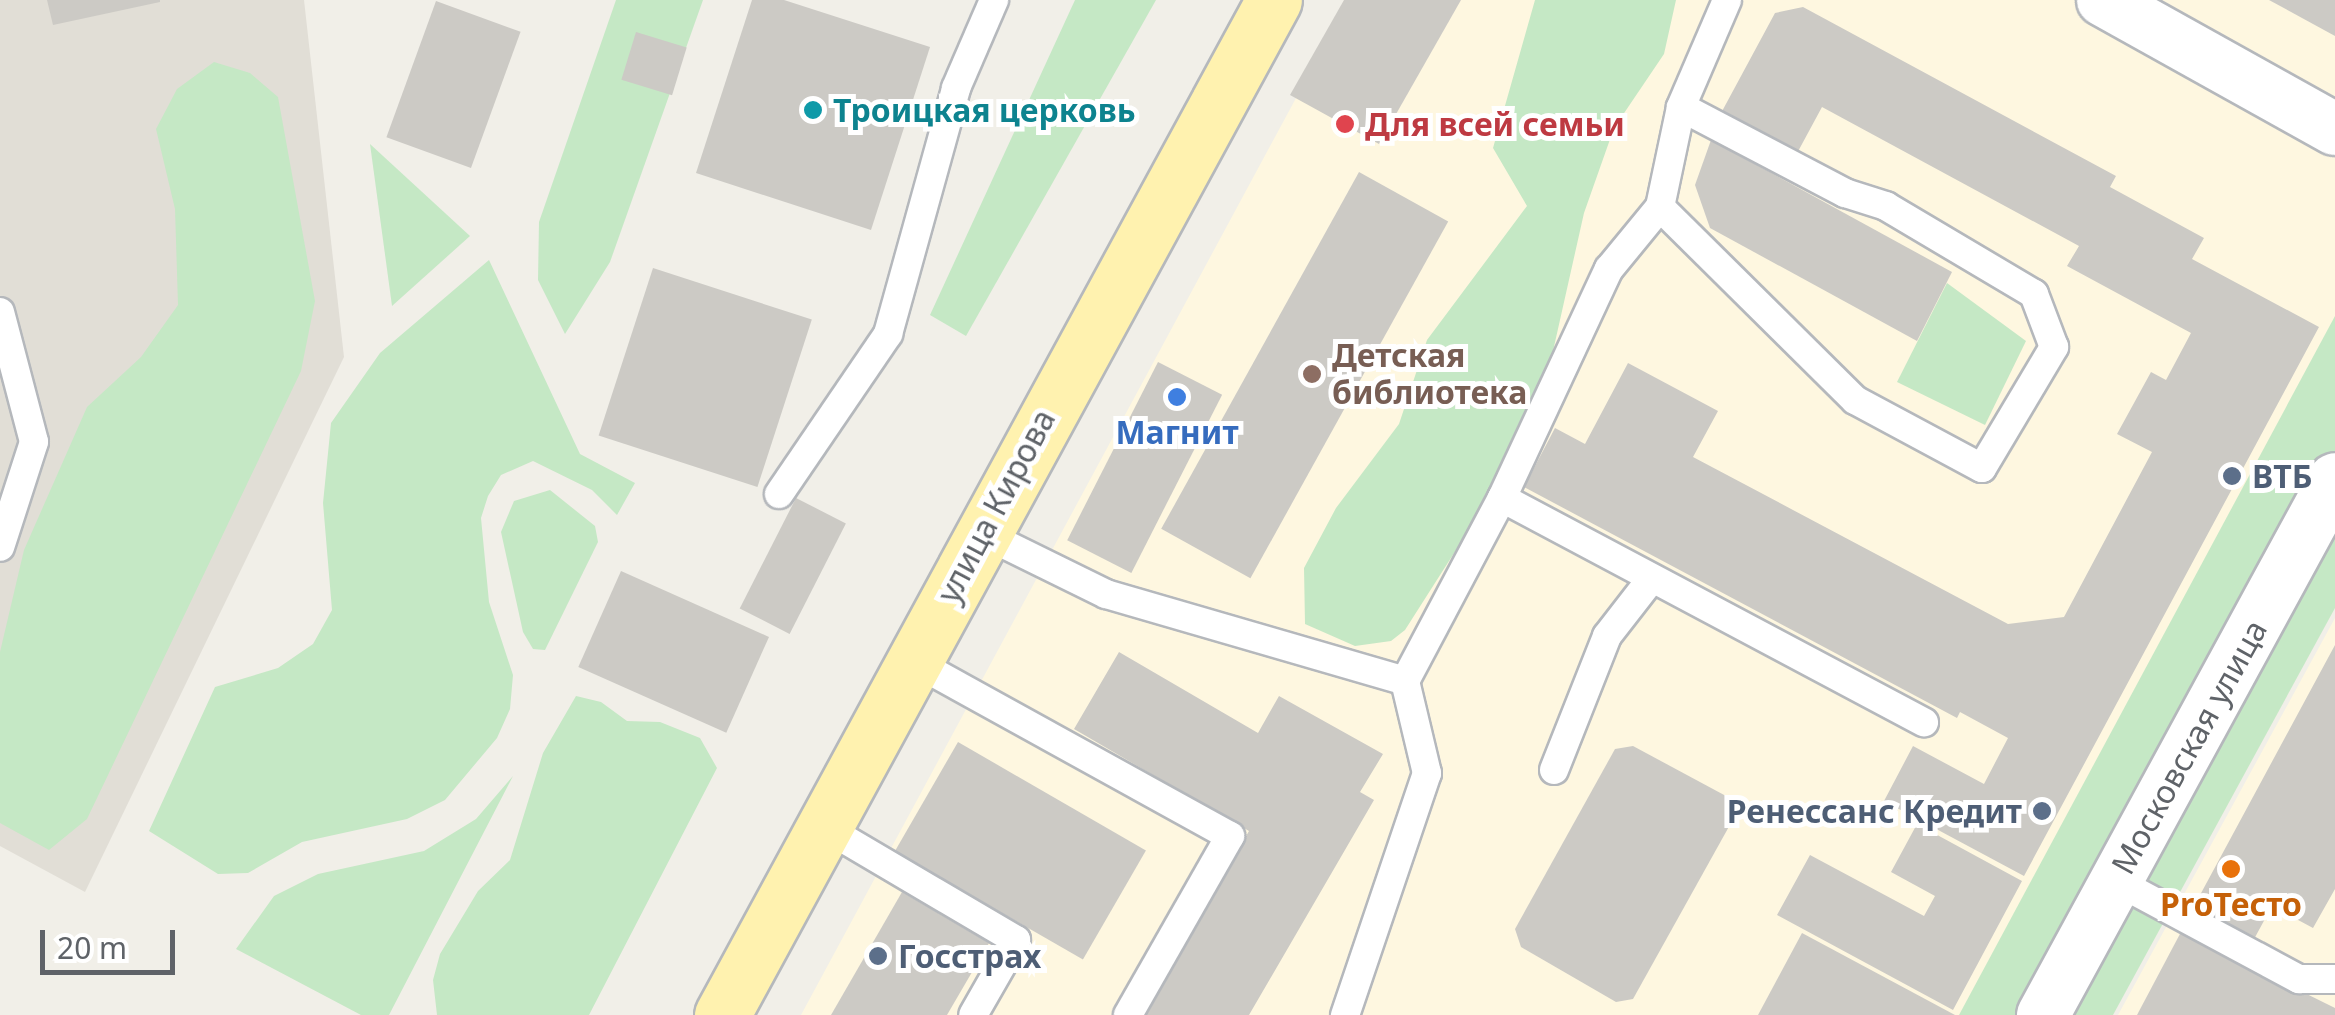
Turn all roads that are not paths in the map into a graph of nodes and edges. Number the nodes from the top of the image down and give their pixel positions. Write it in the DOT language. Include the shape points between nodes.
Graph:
graph roads {
  1 [pos="994,0"];
  2 [pos="1274,0"];
  3 [pos="1727,0"];
  4 [pos="2103,0"];
  5 [pos="1680,107"];
  6 [pos="2335,130"];
  7 [pos="1660,208"];
  8 [pos="0,312"];
  9 [pos="2335,479"];
  10 [pos="779,494"];
  11 [pos="1502,498"];
  12 [pos="982,533"];
  13 [pos="0,547"];
  14 [pos="1652,578"];
  15 [pos="913,661"];
  16 [pos="1405,681"];
  17 [pos="1924,722"];
  18 [pos="1554,770"];
  19 [pos="824,826"];
  20 [pos="2116,881"];
  21 [pos="2335,979"];
  22 [pos="2046,1014"];
  23 [pos="722,1015"];
  24 [pos="973,1015"];
  25 [pos="1128,1015"];
  26 [pos="1345,1015"];
  1 -- 10 [label="lane" via="956,88 888,334"];
  2 -- 12 [label="main road, улица Кирова"];
  3 -- 5 [label="lane"];
  4 -- 6 [label="street"];
  5 -- 7 [label="lane"];
  5 -- 7 [label="lane" via="1845,193 1886,206 2034,294 2054,348 1982,468 1855,400"];
  7 -- 11 [label="lane" via="1609,268"];
  8 -- 13 [label="lane" via="34,442"];
  9 -- 20 [label="street, Московская улица"];
  11 -- 14 [label="lane"];
  11 -- 16 [label="lane"];
  12 -- 15 [label="main road, улица Кирова"];
  12 -- 16 [label="lane" via="1106,594"];
  14 -- 17 [label="lane"];
  14 -- 18 [label="lane" via="1608,636"];
  15 -- 19 [label="main road, улица Кирова"];
  15 -- 25 [label="lane" via="1230,836"];
  16 -- 26 [label="lane" via="1427,773"];
  19 -- 23 [label="main road, улица Кирова"];
  19 -- 24 [label="lane" via="1016,940"];
  20 -- 21 [label="lane" via="2299,978"];
  20 -- 22 [label="street, Московская улица"];
}
